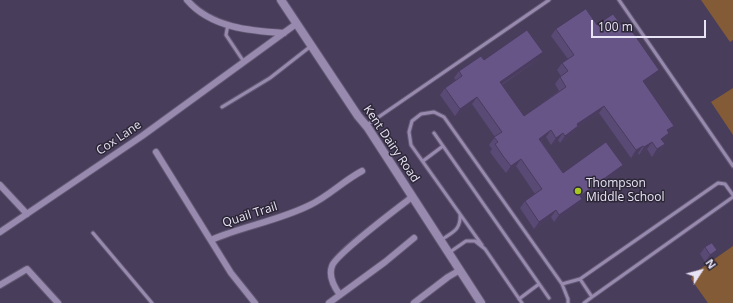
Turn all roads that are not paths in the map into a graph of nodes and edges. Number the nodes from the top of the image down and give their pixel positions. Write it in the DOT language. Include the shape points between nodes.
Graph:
graph roads {
  1 [pos="187,0"];
  2 [pos="281,0"];
  3 [pos="549,0"];
  4 [pos="619,0"];
  5 [pos="228,24"];
  6 [pos="296,24"];
  7 [pos="284,33"];
  8 [pos="311,46"];
  9 [pos="244,62"];
  10 [pos="222,107"];
  11 [pos="366,126"];
  12 [pos="434,132"];
  13 [pos="443,146"];
  14 [pos="156,152"];
  15 [pos="422,161"];
  16 [pos="733,166"];
  17 [pos="362,171"];
  18 [pos="0,185"];
  19 [pos="733,196"];
  20 [pos="412,197"];
  21 [pos="27,214"];
  22 [pos="460,214"];
  23 [pos="0,232"];
  24 [pos="93,233"];
  25 [pos="414,238"];
  26 [pos="211,240"];
  27 [pos="440,241"];
  28 [pos="485,249"];
  29 [pos="448,253"];
  30 [pos="460,270"];
  31 [pos="580,279"];
  32 [pos="539,284"];
  33 [pos="562,284"];
  34 [pos="0,285"];
  35 [pos="340,295"];
  36 [pos="592,297"];
  37 [pos="549,298"];
  38 [pos="519,299"];
  39 [pos="58,303"];
  40 [pos="152,303"];
  41 [pos="255,303"];
  42 [pos="329,303"];
  43 [pos="414,303"];
  44 [pos="481,303"];
  45 [pos="522,303"];
  46 [pos="568,303"];
  47 [pos="584,303"];
  1 -- 5 [label="street" via="207,16"];
  2 -- 6 [label="street, Kent Dairy Road"];
  3 -- 11 [label="lane"];
  4 -- 16 [label="lane"];
  5 -- 7 [label="street" via="244,29"];
  5 -- 9 [label="lane" via="226,36"];
  6 -- 7 [label="street, Cox Lane"];
  6 -- 8 [label="street, Kent Dairy Road"];
  7 -- 9 [label="street, Cox Lane"];
  8 -- 10 [label="lane" via="270,78"];
  8 -- 11 [label="street, Kent Dairy Road"];
  9 -- 21 [label="street, Cox Lane" via="142,136"];
  11 -- 20 [label="street, Kent Dairy Road"];
  12 -- 13 [label="lane"];
  13 -- 15 [label="lane"];
  13 -- 32 [label="lane"];
  14 -- 26 [label="street"];
  15 -- 22 [label="lane"];
  15 -- 33 [label="lane" via="411,145 409,132 412,121 421,114 434,112 444,117"];
  17 -- 26 [label="street, Quail Trail" via="311,205"];
  18 -- 21 [label="street"];
  19 -- 31 [label="lane" via="725,184 718,183"];
  19 -- 36 [label="lane"];
  20 -- 27 [label="street, Kent Dairy Road"];
  20 -- 35 [label="street" via="334,263 331,279"];
  21 -- 23 [label="street, Cox Lane"];
  22 -- 27 [label="lane" via="460,223 456,229"];
  22 -- 28 [label="lane"];
  24 -- 40 [label="lane"];
  25 -- 35 [label="street"];
  26 -- 41 [label="street, Quail Trail" via="238,284"];
  27 -- 29 [label="street, Kent Dairy Road"];
  28 -- 29 [label="lane" via="475,241 466,241"];
  28 -- 38 [label="lane"];
  29 -- 30 [label="street, Kent Dairy Road"];
  30 -- 43 [label="street"];
  30 -- 44 [label="street, Kent Dairy Road"];
  31 -- 33 [label="lane"];
  31 -- 36 [label="lane"];
  32 -- 37 [label="lane"];
  32 -- 38 [label="lane"];
  33 -- 46 [label="lane"];
  34 -- 39 [label="street" via="27,269"];
  35 -- 42 [label="street"];
  36 -- 47 [label="lane"];
  38 -- 45 [label="lane"];
}
